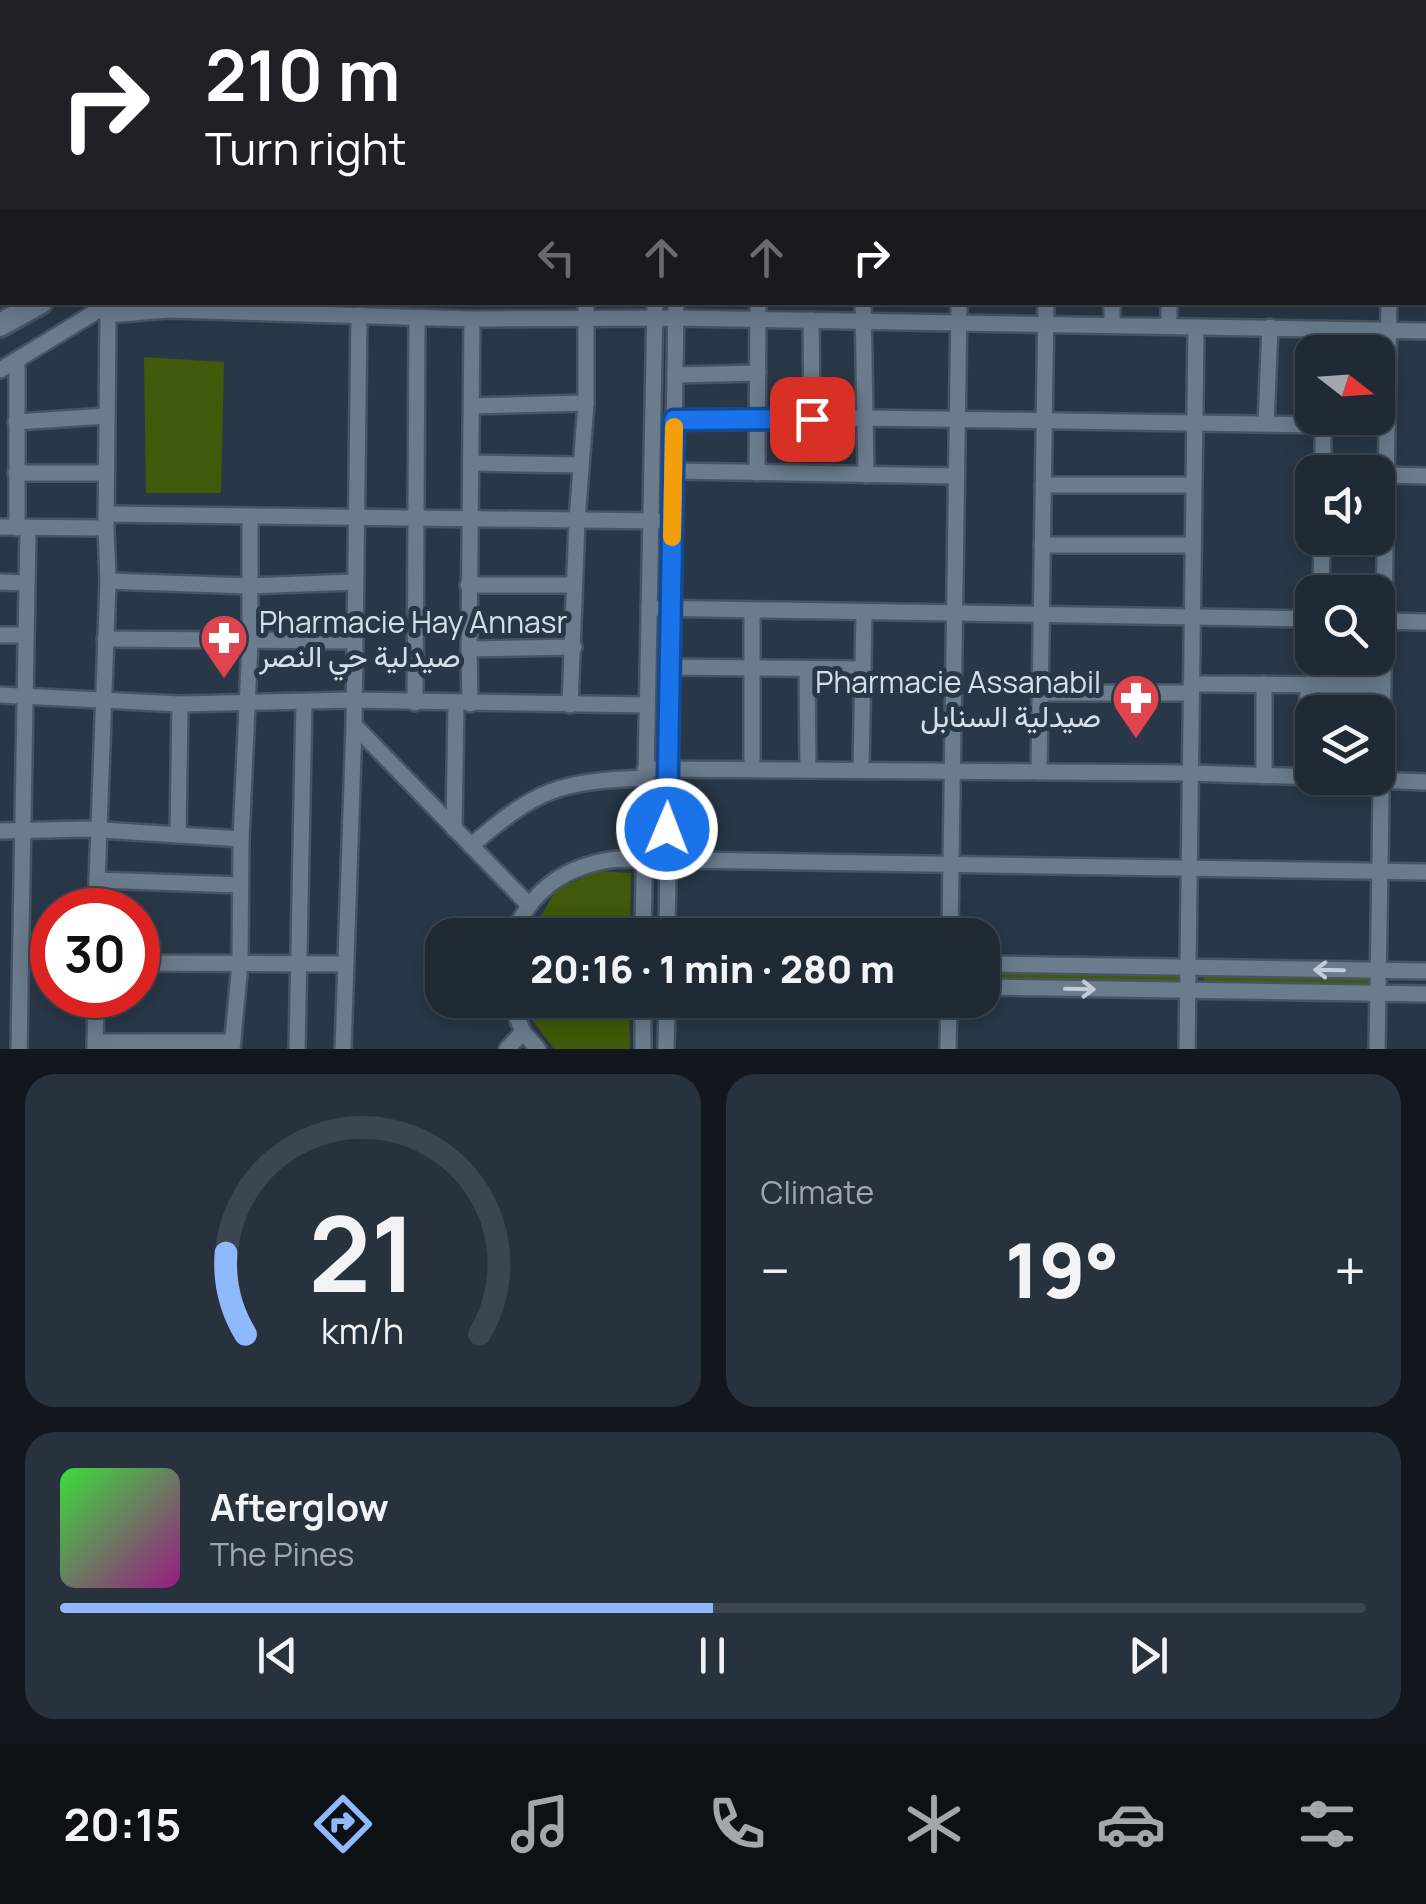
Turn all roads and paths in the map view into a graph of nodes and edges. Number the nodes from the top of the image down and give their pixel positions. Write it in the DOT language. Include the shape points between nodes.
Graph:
graph roads {
  1 [pos="863,305"];
  2 [pos="959,305"];
  3 [pos="1046,305"];
  4 [pos="1112,305"];
  5 [pos="1169,305"];
  6 [pos="1388,305"];
  7 [pos="27,306"];
  8 [pos="105,307"];
  9 [pos="443,310"];
  10 [pos="586,310"];
  11 [pos="655,310"];
  12 [pos="676,310"];
  13 [pos="758,311"];
  14 [pos="359,316"];
  15 [pos="417,318"];
  16 [pos="472,320"];
  17 [pos="811,320"];
  18 [pos="863,321"];
  19 [pos="959,324"];
  20 [pos="1046,324"];
  21 [pos="0,325"];
  22 [pos="1112,325"];
  23 [pos="1169,326"];
  24 [pos="1196,327"];
  25 [pos="1270,327"];
  26 [pos="1325,329"];
  27 [pos="1388,329"];
  28 [pos="1426,331"];
  29 [pos="1325,335"];
  30 [pos="1388,335"];
  31 [pos="18,361"];
  32 [pos="0,370"];
  33 [pos="758,373"];
  34 [pos="675,374"];
  35 [pos="586,403"];
  36 [pos="472,406"];
  37 [pos="107,416"];
  38 [pos="865,418"];
  39 [pos="812,419"];
  40 [pos="957,419"];
  41 [pos="674,420"];
  42 [pos="758,420"];
  43 [pos="1044,421"];
  44 [pos="16,422"];
  45 [pos="1295,423"];
  46 [pos="1194,424"];
  47 [pos="1266,424"];
  48 [pos="472,463"];
  49 [pos="580,465"];
  50 [pos="673,471"];
  51 [pos="16,472"];
  52 [pos="106,473"];
  53 [pos="758,473"];
  54 [pos="866,475"];
  55 [pos="1395,475"];
  56 [pos="956,476"];
  57 [pos="1426,476"];
  58 [pos="1043,485"];
  59 [pos="1193,486"];
  60 [pos="250,517"];
  61 [pos="418,518"];
  62 [pos="470,518"];
  63 [pos="355,520"];
  64 [pos="577,520"];
  65 [pos="106,521"];
  66 [pos="651,521"];
  67 [pos="672,521"];
  68 [pos="15,528"];
  69 [pos="1192,544"];
  70 [pos="1042,545"];
  71 [pos="108,581"];
  72 [pos="0,582"];
  73 [pos="355,582"];
  74 [pos="26,583"];
  75 [pos="468,585"];
  76 [pos="574,585"];
  77 [pos="248,586"];
  78 [pos="649,608"];
  79 [pos="671,609"];
  80 [pos="752,610"];
  81 [pos="864,612"];
  82 [pos="954,614"];
  83 [pos="1041,616"];
  84 [pos="1191,616"];
  85 [pos="1295,619"];
  86 [pos="1395,621"];
  87 [pos="1426,622"];
  88 [pos="0,635"];
  89 [pos="25,636"];
  90 [pos="106,639"];
  91 [pos="354,641"];
  92 [pos="250,642"];
  93 [pos="574,648"];
  94 [pos="469,649"];
  95 [pos="670,667"];
  96 [pos="752,669"];
  97 [pos="806,669"];
  98 [pos="862,669"];
  99 [pos="1383,675"];
  100 [pos="1264,684"];
  101 [pos="1308,684"];
  102 [pos="1383,685"];
  103 [pos="1191,688"];
  104 [pos="1040,693"];
  105 [pos="0,695"];
  106 [pos="1309,695"];
  107 [pos="1383,695"];
  108 [pos="24,696"];
  109 [pos="352,700"];
  110 [pos="102,702"];
  111 [pos="248,702"];
  112 [pos="304,702"];
  113 [pos="416,703"];
  114 [pos="180,704"];
  115 [pos="463,704"];
  116 [pos="570,705"];
  117 [pos="647,705"];
  118 [pos="354,725"];
  119 [pos="668,769"];
  120 [pos="752,770"];
  121 [pos="808,770"];
  122 [pos="861,770"];
  123 [pos="952,771"];
  124 [pos="1039,772"];
  125 [pos="1191,773"];
  126 [pos="645,774"];
  127 [pos="1264,776"];
  128 [pos="1295,777"];
  129 [pos="1395,780"];
  130 [pos="1426,782"];
  131 [pos="1380,795"];
  132 [pos="454,829"];
  133 [pos="0,831"];
  134 [pos="24,832"];
  135 [pos="98,832"];
  136 [pos="178,836"];
  137 [pos="241,839"];
  138 [pos="472,846"];
  139 [pos="644,859"];
  140 [pos="666,859"];
  141 [pos="950,864"];
  142 [pos="1190,867"];
  143 [pos="1379,872"];
  144 [pos="1426,872"];
  145 [pos="96,880"];
  146 [pos="240,886"];
  147 [pos="96,888"];
  148 [pos="528,904"];
  149 [pos="521,918"];
  150 [pos="643,918"];
  151 [pos="667,918"];
  152 [pos="950,918"];
  153 [pos="160,963"];
  154 [pos="240,964"];
  155 [pos="297,964"];
  156 [pos="345,964"];
  157 [pos="1000,964"];
  158 [pos="1189,968"];
  159 [pos="1378,970"];
  160 [pos="1426,972"];
  161 [pos="1000,987"];
  162 [pos="1189,990"];
  163 [pos="1378,993"];
  164 [pos="1426,994"];
  165 [pos="96,1018"];
  166 [pos="517,1018"];
  167 [pos="643,1018"];
  168 [pos="666,1018"];
  169 [pos="949,1018"];
  170 [pos="523,1032"];
  171 [pos="232,1045"];
  172 [pos="95,1046"];
  173 [pos="18,1049"];
  174 [pos="296,1049"];
  175 [pos="343,1049"];
  176 [pos="507,1049"];
  177 [pos="538,1049"];
  178 [pos="642,1049"];
  179 [pos="666,1049"];
  180 [pos="948,1049"];
  181 [pos="1187,1049"];
  182 [pos="1377,1049"];
  1 -- 18 [label="street"];
  2 -- 19 [label="street"];
  3 -- 20 [label="street"];
  4 -- 22 [label="street"];
  5 -- 23 [label="street"];
  6 -- 27 [label="street"];
  7 -- 21 [label="street"];
  8 -- 14 [label="street"];
  8 -- 31 [label="street"];
  8 -- 37 [label="street"];
  9 -- 15 [label="street"];
  9 -- 16 [label="street"];
  10 -- 11 [label="street"];
  10 -- 16 [label="street"];
  10 -- 35 [label="street"];
  11 -- 12 [label="street"];
  11 -- 66 [label="street"];
  12 -- 13 [label="street"];
  12 -- 34 [label="street"];
  13 -- 17 [label="street"];
  13 -- 33 [label="street"];
  14 -- 15 [label="street"];
  14 -- 63 [label="street"];
  15 -- 61 [label="street"];
  16 -- 36 [label="street"];
  17 -- 18 [label="street"];
  17 -- 39 [label="street"];
  18 -- 19 [label="street"];
  18 -- 38 [label="street"];
  19 -- 20 [label="street"];
  19 -- 40 [label="street"];
  20 -- 22 [label="street"];
  20 -- 43 [label="street"];
  22 -- 23 [label="street"];
  23 -- 24 [label="street"];
  24 -- 25 [label="street"];
  24 -- 46 [label="street"];
  25 -- 26 [label="street"];
  25 -- 47 [label="street"];
  26 -- 27 [label="street"];
  26 -- 29 [label="street"];
  27 -- 28 [label="street"];
  27 -- 30 [label="street"];
  31 -- 32 [label="street"];
  31 -- 44 [label="street"];
  33 -- 34 [label="street"];
  33 -- 42 [label="street"];
  34 -- 41 [label="street"];
  35 -- 36 [label="street"];
  35 -- 49 [label="street"];
  36 -- 48 [label="street"];
  37 -- 44 [label="street"];
  37 -- 52 [label="street"];
  38 -- 39 [label="street"];
  38 -- 40 [label="street"];
  38 -- 54 [label="street"];
  39 -- 42 [label="street"];
  40 -- 43 [label="street"];
  40 -- 56 [label="street"];
  41 -- 42 [label="street"];
  41 -- 50 [label="street"];
  42 -- 53 [label="street"];
  43 -- 46 [label="street"];
  43 -- 58 [label="street"];
  44 -- 51 [label="street"];
  45 -- 47 [label="street"];
  46 -- 47 [label="street"];
  46 -- 59 [label="street"];
  48 -- 49 [label="street"];
  48 -- 62 [label="street"];
  49 -- 64 [label="street"];
  50 -- 53 [label="street"];
  50 -- 67 [label="street"];
  51 -- 52 [label="street"];
  51 -- 68 [label="street"];
  52 -- 65 [label="street"];
  53 -- 54 [label="street"];
  54 -- 56 [label="street"];
  55 -- 57 [label="street"];
  56 -- 82 [label="street"];
  58 -- 59 [label="street"];
  58 -- 70 [label="street"];
  59 -- 69 [label="street"];
  60 -- 63 [label="street"];
  60 -- 65 [label="street"];
  60 -- 77 [label="street"];
  61 -- 62 [label="street"];
  61 -- 63 [label="street"];
  61 -- 113 [label="street"];
  62 -- 64 [label="street"];
  62 -- 75 [label="street"];
  63 -- 73 [label="street"];
  64 -- 66 [label="street"];
  64 -- 76 [label="street"];
  65 -- 68 [label="street"];
  65 -- 71 [label="street"];
  66 -- 67 [label="street"];
  66 -- 78 [label="street"];
  67 -- 79 [label="street"];
  68 -- 74 [label="street"];
  69 -- 70 [label="street"];
  69 -- 84 [label="street"];
  70 -- 83 [label="street"];
  71 -- 77 [label="street"];
  71 -- 90 [label="street"];
  72 -- 74 [label="street"];
  73 -- 77 [label="street"];
  73 -- 91 [label="street"];
  74 -- 89 [label="street"];
  75 -- 76 [label="street"];
  75 -- 94 [label="street"];
  76 -- 93 [label="street"];
  77 -- 92 [label="street"];
  78 -- 79 [label="street"];
  78 -- 117 [label="street"];
  79 -- 80 [label="street"];
  79 -- 95 [label="street"];
  80 -- 81 [label="street"];
  80 -- 96 [label="street"];
  81 -- 82 [label="street"];
  81 -- 98 [label="street"];
  82 -- 83 [label="street"];
  82 -- 123 [label="street"];
  83 -- 84 [label="street"];
  83 -- 104 [label="street"];
  84 -- 85 [label="street"];
  84 -- 103 [label="street"];
  86 -- 87 [label="street"];
  88 -- 89 [label="street"];
  89 -- 108 [label="street"];
  90 -- 92 [label="street"];
  90 -- 110 [label="street"];
  91 -- 92 [label="street"];
  91 -- 109 [label="street"];
  92 -- 111 [label="street"];
  93 -- 94 [label="street"];
  93 -- 116 [label="street"];
  94 -- 115 [label="street"];
  95 -- 96 [label="street"];
  95 -- 119 [label="street"];
  96 -- 97 [label="street"];
  96 -- 120 [label="street"];
  97 -- 98 [label="street"];
  97 -- 121 [label="street"];
  98 -- 122 [label="street"];
  99 -- 102 [label="street"];
  100 -- 101 [label="street"];
  100 -- 103 [label="street"];
  100 -- 127 [label="street"];
  101 -- 102 [label="street"];
  101 -- 106 [label="street"];
  102 -- 107 [label="street"];
  103 -- 104 [label="street"];
  103 -- 125 [label="street"];
  104 -- 124 [label="street"];
  105 -- 108 [label="street"];
  108 -- 110 [label="street"];
  108 -- 134 [label="street"];
  109 -- 112 [label="street"];
  109 -- 113 [label="street"];
  109 -- 118 [label="street"];
  110 -- 114 [label="street"];
  110 -- 135 [label="street"];
  111 -- 112 [label="street"];
  111 -- 114 [label="street"];
  111 -- 137 [label="street"];
  112 -- 155 [label="street"];
  113 -- 115 [label="street"];
  114 -- 136 [label="street"];
  115 -- 116 [label="street"];
  115 -- 132 [label="street"];
  116 -- 117 [label="street"];
  117 -- 126 [label="street"];
  118 -- 132 [label="street"];
  118 -- 156 [label="street"];
  119 -- 120 [label="street"];
  119 -- 126 [label="street"];
  119 -- 140 [label="street"];
  120 -- 121 [label="street"];
  121 -- 122 [label="street"];
  122 -- 123 [label="street"];
  123 -- 124 [label="street"];
  123 -- 141 [label="street"];
  124 -- 125 [label="street"];
  125 -- 127 [label="street"];
  125 -- 142 [label="street"];
  126 -- 138 [label="street" via="546,792 515,808"];
  126 -- 139 [label="street"];
  127 -- 128 [label="street"];
  129 -- 130 [label="street"];
  131 -- 143 [label="street"];
  132 -- 138 [label="street"];
  133 -- 134 [label="street"];
  134 -- 135 [label="street"];
  134 -- 173 [label="street"];
  135 -- 136 [label="street"];
  135 -- 145 [label="street"];
  136 -- 137 [label="street"];
  137 -- 146 [label="street"];
  138 -- 148 [label="street"];
  139 -- 140 [label="street"];
  139 -- 148 [label="street" via="584,865"];
  139 -- 150 [label="street"];
  140 -- 141 [label="street"];
  140 -- 151 [label="street"];
  141 -- 142 [label="street"];
  141 -- 152 [label="street"];
  142 -- 143 [label="street"];
  142 -- 158 [label="street"];
  143 -- 144 [label="street"];
  143 -- 159 [label="street"];
  145 -- 146 [label="street"];
  145 -- 147 [label="street"];
  146 -- 154 [label="street"];
  148 -- 149 [label="street"];
  153 -- 154 [label="street"];
  154 -- 155 [label="street"];
  154 -- 171 [label="street"];
  155 -- 156 [label="street"];
  155 -- 174 [label="street"];
  156 -- 175 [label="street"];
  157 -- 158 [label="street"];
  159 -- 158 [label="street, one-way"];
  158 -- 162 [label="street"];
  159 -- 160 [label="street"];
  159 -- 163 [label="street"];
  161 -- 162 [label="street, one-way"];
  162 -- 163 [label="street"];
  162 -- 181 [label="street"];
  163 -- 164 [label="street"];
  163 -- 182 [label="street"];
  165 -- 172 [label="street"];
  166 -- 170 [label="street"];
  167 -- 178 [label="street"];
  168 -- 179 [label="street"];
  169 -- 180 [label="street"];
  170 -- 176 [label="street"];
  170 -- 177 [label="street"];
  171 -- 172 [label="street"];
}
